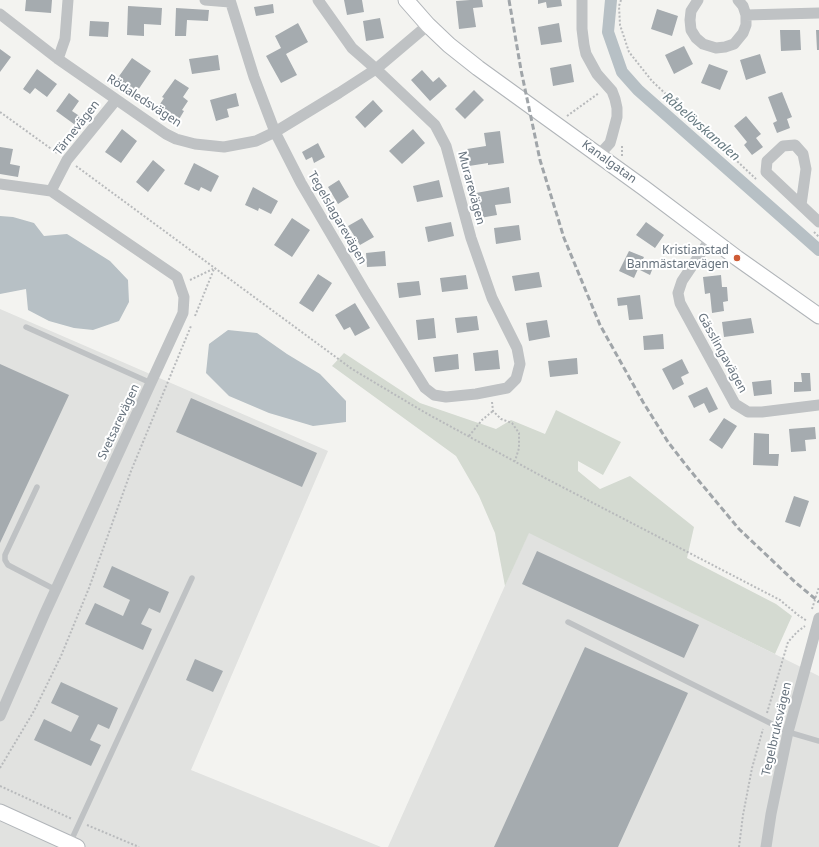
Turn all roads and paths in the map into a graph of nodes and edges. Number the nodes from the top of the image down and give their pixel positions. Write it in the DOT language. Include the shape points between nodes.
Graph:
graph roads {
  1 [pos="68,0"];
  2 [pos="205,0"];
  3 [pos="318,0"];
  4 [pos="406,0"];
  5 [pos="582,0"];
  6 [pos="621,0"];
  7 [pos="698,0"];
  8 [pos="738,0"];
  9 [pos="230,1"];
  10 [pos="819,13"];
  11 [pos="0,14"];
  12 [pos="746,15"];
  13 [pos="428,25"];
  14 [pos="58,59"];
  15 [pos="376,68"];
  16 [pos="601,91"];
  17 [pos="116,100"];
  18 [pos="0,112"];
  19 [pos="564,118"];
  20 [pos="275,132"];
  21 [pos="624,139"];
  22 [pos="599,155"];
  23 [pos="624,158"];
  24 [pos="67,160"];
  25 [pos="759,182"];
  26 [pos="0,184"];
  27 [pos="51,191"];
  28 [pos="801,205"];
  29 [pos="819,222"];
  30 [pos="809,228"];
  31 [pos="819,237"];
  32 [pos="711,238"];
  33 [pos="214,269"];
  34 [pos="180,284"];
  35 [pos="819,316"];
  36 [pos="194,319"];
  37 [pos="191,326"];
  38 [pos="26,327"];
  39 [pos="151,383"];
  40 [pos="489,391"];
  41 [pos="476,394"];
  42 [pos="819,405"];
  43 [pos="493,411"];
  44 [pos="469,436"];
  45 [pos="515,461"];
  46 [pos="37,487"];
  47 [pos="192,578"];
  48 [pos="819,587"];
  49 [pos="56,590"];
  50 [pos="813,615"];
  51 [pos="568,622"];
  52 [pos="0,716"];
  53 [pos="788,732"];
  54 [pos="819,741"];
  55 [pos="0,768"];
  56 [pos="0,786"];
  57 [pos="0,812"];
  58 [pos="79,822"];
  59 [pos="73,845"];
  60 [pos="139,847"];
  61 [pos="766,847"];
  1 -- 14 [label="street" via="65,39"];
  2 -- 9 [label="street"];
  3 -- 15 [label="street, Murarevägen" via="352,48"];
  4 -- 13 [label="street, Kanalgatan"];
  5 -- 22 [label="street" via="582,29 586,54 597,74 612,91 617,108 610,143"];
  6 -- 25 [label="path" via="620,25 629,52 652,81"];
  7 -- 12 [label="street" via="691,11 690,25 696,38 707,46 721,48 737,41 745,29"];
  8 -- 12 [label="street"];
  9 -- 20 [label="street, Tegelslagarevägen"];
  10 -- 12 [label="street"];
  11 -- 14 [label="street, Rödaledsvägen"];
  13 -- 15 [label="street, Rödaledsvägen"];
  13 -- 22 [label="street, Kanalgatan" via="478,68"];
  14 -- 17 [label="street, Rödaledsvägen"];
  15 -- 20 [label="street, Rödaledsvägen"];
  15 -- 40 [label="street, Murarevägen" via="435,125 446,146 471,238 492,298 517,348 520,364 516,379 507,388"];
  16 -- 19 [label="path"];
  17 -- 20 [label="street, Rödaledsvägen" via="166,134 195,144 237,145 256,141"];
  17 -- 24 [label="street, Tärnevägen"];
  18 -- 24 [label="path"];
  20 -- 41 [label="street, Tegelslagarevägen" via="325,224 425,388 434,395 446,397"];
  21 -- 23 [label="path"];
  22 -- 32 [label="street, Kanalgatan"];
  24 -- 27 [label="street, Tärnevägen"];
  24 -- 33 [label="path"];
  26 -- 27 [label="street"];
  27 -- 34 [label="street" via="177,277"];
  28 -- 28 [label="street" via="766,172 767,161 783,146 795,145 803,154 806,169"];
  28 -- 29 [label="street"];
  30 -- 31 [label="path"];
  32 -- 35 [label="street, Kanalgatan"];
  32 -- 42 [label="street, Gässlingavägen" via="682,281 678,293 680,303 735,404 748,412"];
  33 -- 34 [label="path"];
  33 -- 36 [label="path"];
  33 -- 44 [label="path" via="352,369"];
  34 -- 39 [label="street, Svetsarevägen" via="184,297 183,313"];
  37 -- 55 [label="path" via="130,471 89,588 61,656 34,711"];
  38 -- 39 [label="lane"];
  39 -- 49 [label="street, Svetsarevägen"];
  40 -- 41 [label="street, Murarevägen"];
  40 -- 43 [label="path"];
  43 -- 44 [label="path"];
  43 -- 45 [label="path" via="501,419 512,423 519,433 519,448"];
  44 -- 45 [label="path"];
  45 -- 50 [label="path" via="780,600 808,622"];
  46 -- 49 [label="lane" via="5,555 5,560 8,565"];
  47 -- 58 [label="lane"];
  48 -- 50 [label="path"];
  49 -- 52 [label="street, Svetsarevägen"];
  50 -- 53 [label="street, Tegelbruksvägen"];
  51 -- 53 [label="lane"];
  53 -- 54 [label="lane"];
  53 -- 61 [label="street, Tegelbruksvägen"];
  56 -- 58 [label="path"];
  57 -- 59 [label="street"];
  58 -- 59 [label="lane"];
  58 -- 60 [label="path"];
}
